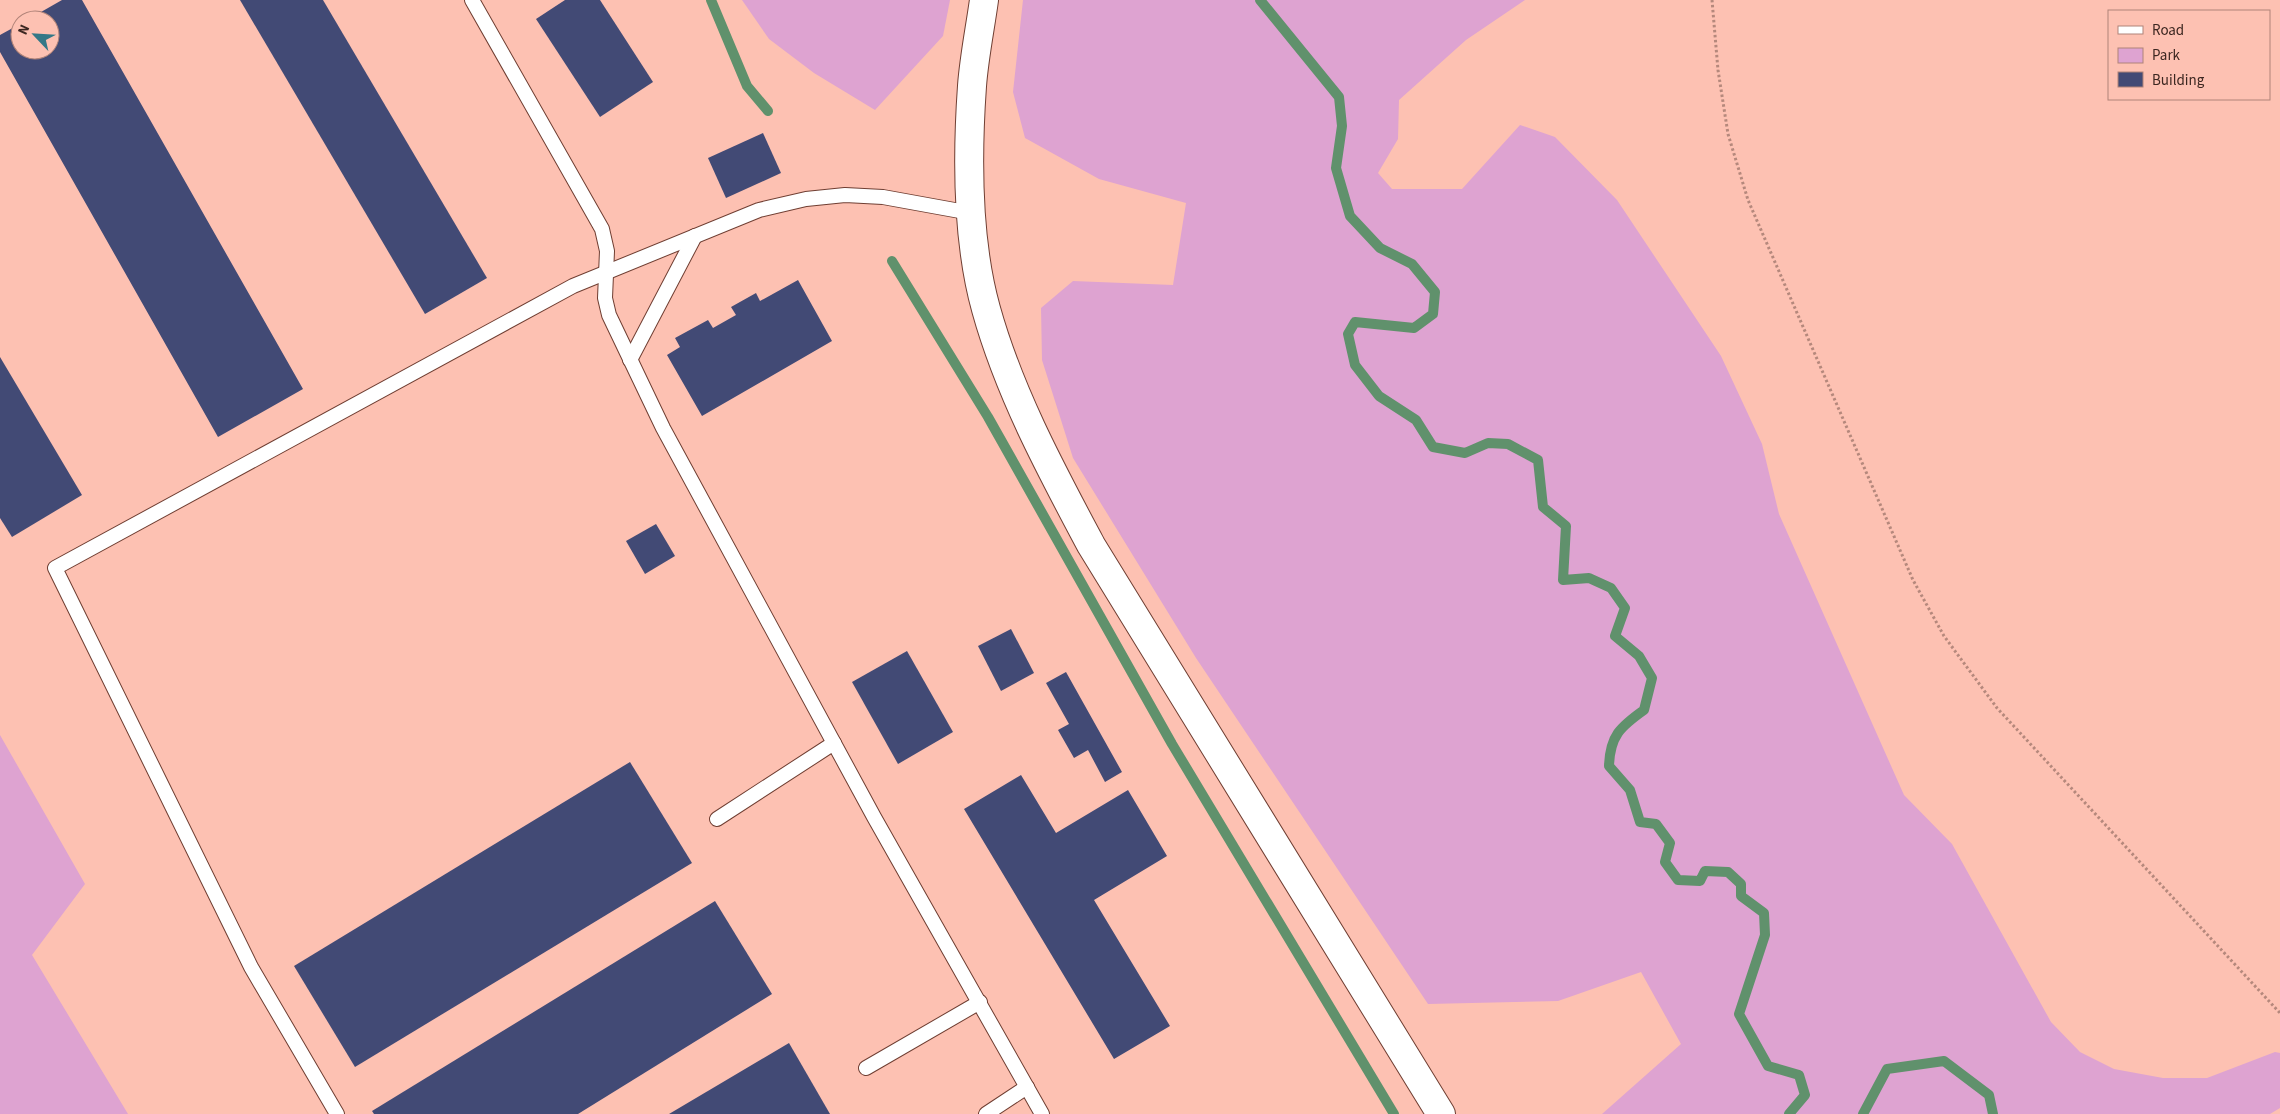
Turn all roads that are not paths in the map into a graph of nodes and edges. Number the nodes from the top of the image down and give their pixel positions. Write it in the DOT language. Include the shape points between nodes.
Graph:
graph roads {
  1 [pos="472,0"];
  2 [pos="984,0"];
  3 [pos="972,213"];
  4 [pos="695,236"];
  5 [pos="606,272"];
  6 [pos="630,360"];
  7 [pos="834,743"];
  8 [pos="717,819"];
  9 [pos="980,1002"];
  10 [pos="866,1068"];
  11 [pos="1027,1087"];
  12 [pos="338,1114"];
  13 [pos="986,1114"];
  14 [pos="1042,1114"];
  15 [pos="1441,1114"];
  1 -- 5 [label="lane" via="602,229 607,251"];
  2 -- 3 [label="street" via="972,85"];
  3 -- 4 [label="lane" via="882,197 845,195 806,199 759,210"];
  3 -- 15 [label="street" via="986,309 1012,384 1048,466 1091,545"];
  4 -- 5 [label="lane"];
  4 -- 6 [label="lane"];
  5 -- 6 [label="lane" via="605,298 609,316"];
  5 -- 12 [label="lane" via="574,286 55,568 251,967"];
  6 -- 7 [label="lane" via="663,428"];
  7 -- 8 [label="lane"];
  7 -- 9 [label="lane"];
  9 -- 10 [label="lane"];
  9 -- 11 [label="lane"];
  11 -- 13 [label="lane"];
  11 -- 14 [label="lane"];
}
